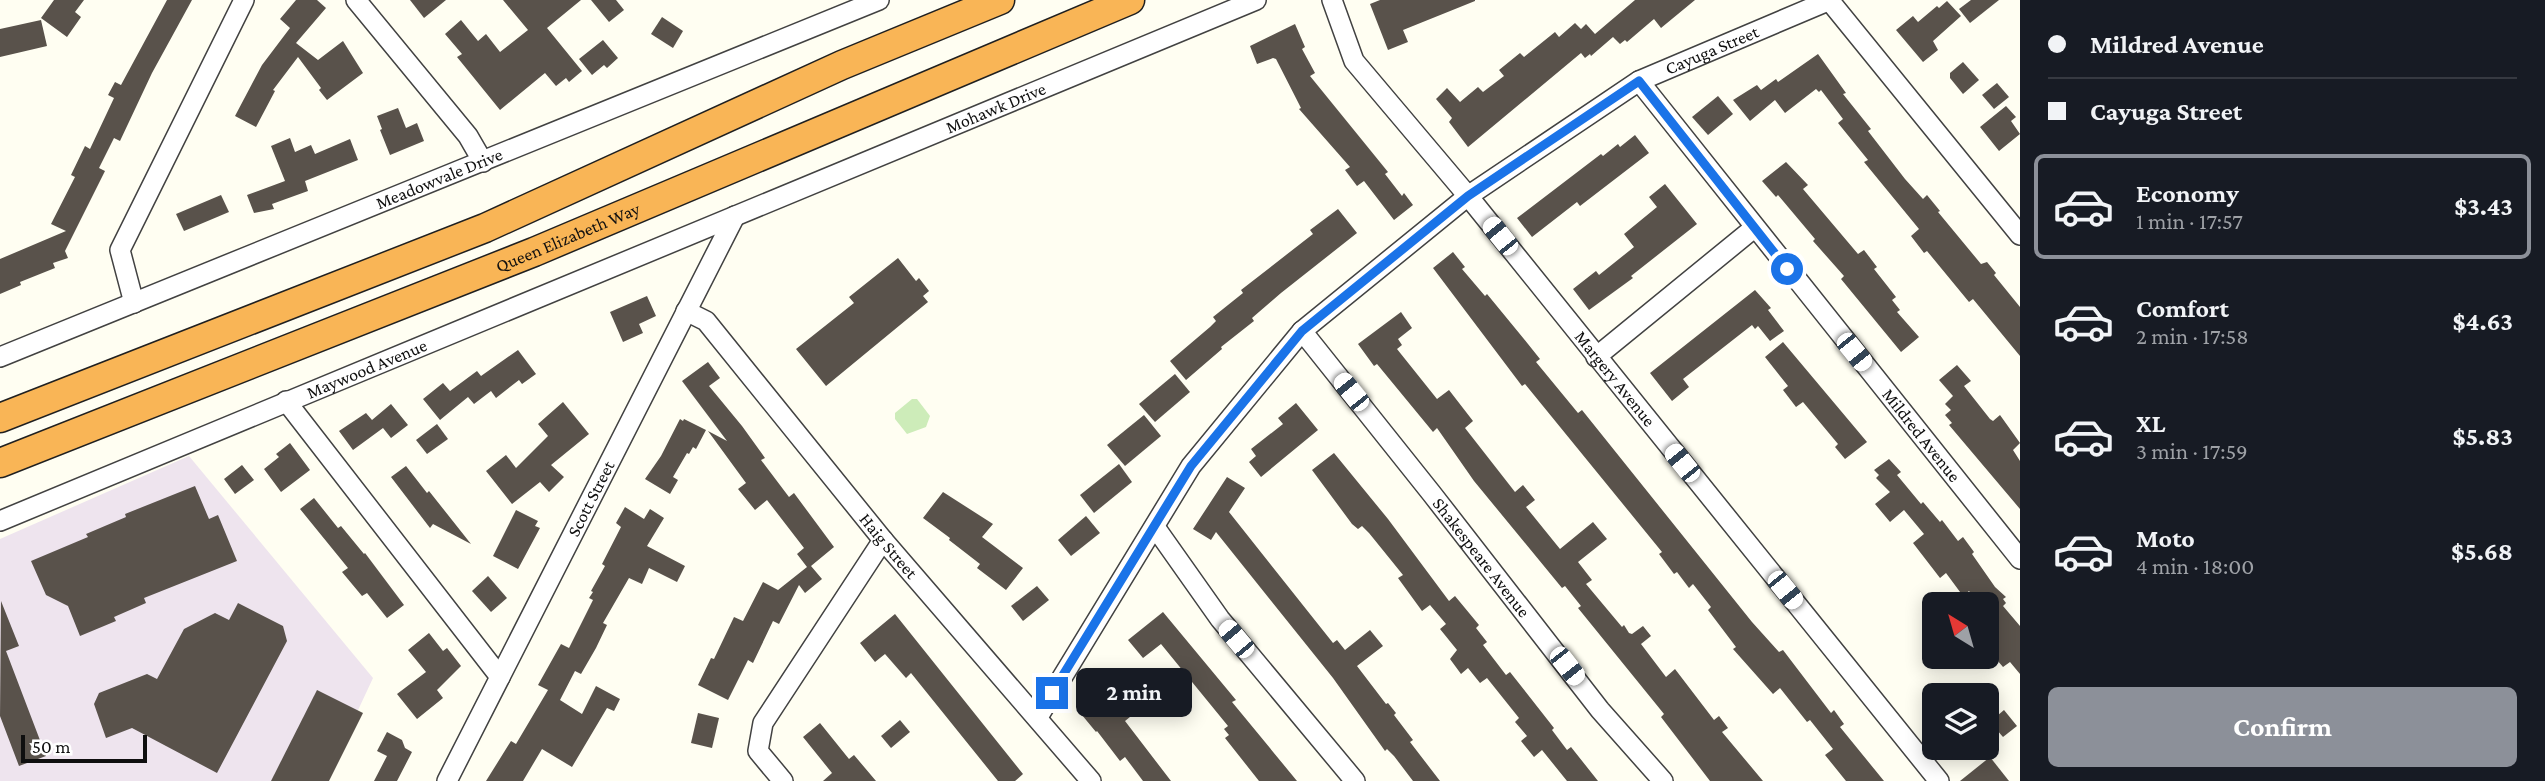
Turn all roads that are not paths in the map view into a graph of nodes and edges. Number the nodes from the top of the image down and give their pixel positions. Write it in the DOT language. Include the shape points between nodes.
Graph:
graph roads {
  1 [pos="244,0"];
  2 [pos="356,0"];
  3 [pos="878,0"];
  4 [pos="1000,0"];
  5 [pos="1130,0"];
  6 [pos="1256,0"];
  7 [pos="1332,0"];
  8 [pos="1829,0"];
  9 [pos="843,8"];
  10 [pos="1639,81"];
  11 [pos="483,162"];
  12 [pos="1468,196"];
  13 [pos="735,216"];
  14 [pos="1754,228"];
  15 [pos="2020,235"];
  16 [pos="470,277"];
  17 [pos="134,303"];
  18 [pos="686,311"];
  19 [pos="1302,331"];
  20 [pos="0,357"];
  21 [pos="1596,357"];
  22 [pos="286,401"];
  23 [pos="0,418"];
  24 [pos="0,463"];
  25 [pos="0,480"];
  26 [pos="0,521"];
  27 [pos="1155,527"];
  28 [pos="884,540"];
  29 [pos="2020,559"];
  30 [pos="500,677"];
  31 [pos="1038,717"];
  32 [pos="447,781"];
  33 [pos="783,781"];
  34 [pos="1091,781"];
  35 [pos="1354,781"];
  36 [pos="1663,781"];
  37 [pos="1939,781"];
  1 -- 17 [label="street" via="120,250"];
  2 -- 11 [label="street" via="468,136"];
  3 -- 9 [label="street, Meadowvale Drive"];
  4 -- 23 [label="highway" via="842,65 485,228"];
  5 -- 16 [label="highway, Queen Elizabeth Way"];
  6 -- 13 [label="street, Mohawk Drive"];
  7 -- 12 [label="street, Margery Avenue" via="1354,61"];
  8 -- 10 [label="street, Cayuga Street"];
  8 -- 15 [label="street"];
  9 -- 11 [label="street, Meadowvale Drive"];
  10 -- 12 [label="street, Cayuga Street"];
  10 -- 14 [label="street, Mildred Avenue"];
  11 -- 17 [label="street, Meadowvale Drive"];
  12 -- 19 [label="street, Cayuga Street"];
  12 -- 21 [label="street, Margery Avenue"];
  13 -- 18 [label="street, Scott Street"];
  13 -- 22 [label="street, Maywood Avenue"];
  14 -- 21 [label="street"];
  14 -- 29 [label="street, Mildred Avenue"];
  16 -- 24 [label="highway, Queen Elizabeth Way"];
  16 -- 25 [label="highway"];
  17 -- 20 [label="street, Meadowvale Drive"];
  18 -- 28 [label="street, Haig Street" via="706,321"];
  18 -- 30 [label="street, Scott Street"];
  19 -- 27 [label="street, Cayuga Street" via="1191,466"];
  19 -- 36 [label="street, Shakespeare Avenue" via="1600,710"];
  21 -- 37 [label="street, Margery Avenue"];
  22 -- 26 [label="street, Maywood Avenue"];
  22 -- 30 [label="street"];
  27 -- 31 [label="street, Cayuga Street"];
  27 -- 35 [label="street" via="1220,619"];
  28 -- 31 [label="street, Haig Street"];
  28 -- 33 [label="street" via="763,723 758,751"];
  30 -- 32 [label="street, Scott Street"];
  31 -- 34 [label="street, Haig Street"];
}
